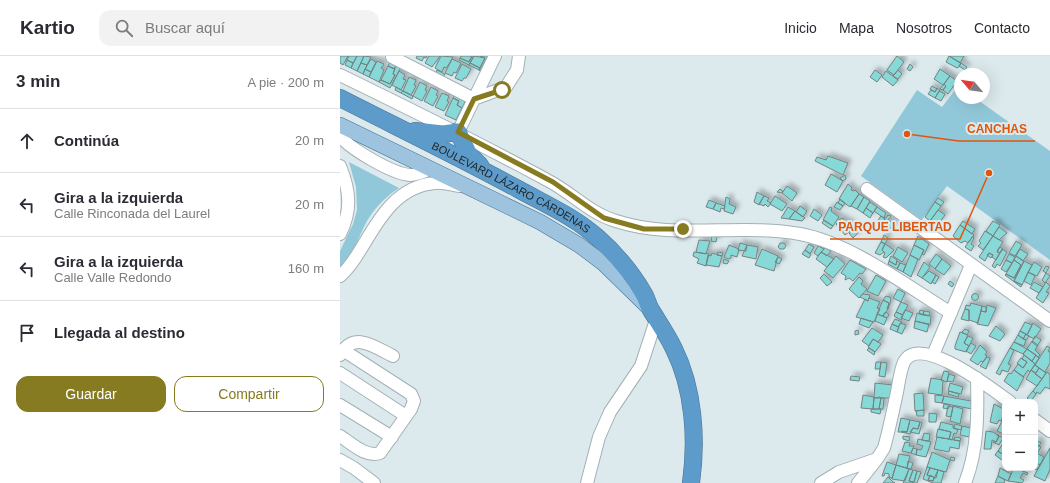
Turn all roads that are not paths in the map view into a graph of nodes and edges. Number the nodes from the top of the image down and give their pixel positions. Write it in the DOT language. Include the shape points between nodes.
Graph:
graph roads {
  1 [pos="495,56"];
  2 [pos="519,56"];
  3 [pos="392,58"];
  4 [pos="340,75"];
  5 [pos="340,98"];
  6 [pos="474,99"];
  7 [pos="340,125"];
  8 [pos="395,126"];
  9 [pos="458,132"];
  10 [pos="340,136"];
  11 [pos="340,166"];
  12 [pos="431,169"];
  13 [pos="496,177"];
  14 [pos="471,188"];
  15 [pos="867,189"];
  16 [pos="340,234"];
  17 [pos="971,265"];
  18 [pos="340,276"];
  19 [pos="951,313"];
  20 [pos="654,314"];
  21 [pos="1050,321"];
  22 [pos="342,353"];
  23 [pos="933,355"];
  24 [pos="393,356"];
  25 [pos="340,373"];
  26 [pos="977,378"];
  27 [pos="1006,399"];
  28 [pos="340,405"];
  29 [pos="406,416"];
  30 [pos="1038,422"];
  31 [pos="1050,431"];
  32 [pos="340,436"];
  33 [pos="392,437"];
  34 [pos="878,459"];
  35 [pos="340,460"];
  36 [pos="374,483"];
  37 [pos="587,483"];
  38 [pos="692,483"];
  39 [pos="821,483"];
  40 [pos="858,483"];
  41 [pos="965,483"];
  1 -- 6 [label="street"];
  2 -- 6 [label="street" via="517,70 506,87"];
  3 -- 6 [label="street"];
  4 -- 9 [label="street"];
  5 -- 8 [label="highway, BOULEVARD LÁZARO CÁRDENAS"];
  6 -- 9 [label="street"];
  7 -- 12 [label="main road, BOULEVARD LÁZARO CÁRDENAS"];
  8 -- 9 [label="highway" via="423,133"];
  8 -- 13 [label="highway, BOULEVARD LÁZARO CÁRDENAS"];
  9 -- 13 [label="highway" via="468,154"];
  9 -- 19 [label="street" via="553,182 604,218 644,229 788,232 813,237 850,251"];
  10 -- 12 [label="street" via="353,149 400,173 411,175"];
  11 -- 16 [label="street" via="349,197 348,213"];
  12 -- 14 [label="main road, BOULEVARD LÁZARO CÁRDENAS"];
  13 -- 20 [label="highway, BOULEVARD LÁZARO CÁRDENAS" via="577,222 596,237 612,251 634,278"];
  14 -- 18 [label="street" via="436,183 420,186 403,194 389,205 379,218 353,262"];
  14 -- 20 [label="main road, BOULEVARD LÁZARO CÁRDENAS" via="540,222 579,245 603,263"];
  15 -- 17 [label="street"];
  17 -- 19 [label="street"];
  17 -- 21 [label="street"];
  19 -- 23 [label="street"];
  20 -- 37 [label="street" via="640,366 610,412 599,436"];
  20 -- 38 [label="highway, BOULEVARD LÁZARO CÁRDENAS" via="675,351 684,376 694,438"];
  22 -- 24 [label="street" via="348,344 361,342"];
  22 -- 29 [label="street" via="411,394 414,397 414,405"];
  23 -- 26 [label="street"];
  23 -- 34 [label="street" via="916,353 905,360 888,436"];
  25 -- 29 [label="street"];
  26 -- 27 [label="street"];
  26 -- 41 [label="street" via="978,411 975,443 970,472"];
  28 -- 33 [label="street"];
  29 -- 33 [label="street"];
  30 -- 31 [label="street"];
  32 -- 33 [label="street" via="373,455 383,450"];
  34 -- 39 [label="street" via="839,472"];
  34 -- 40 [label="street"];
  35 -- 36 [label="street"];
}
